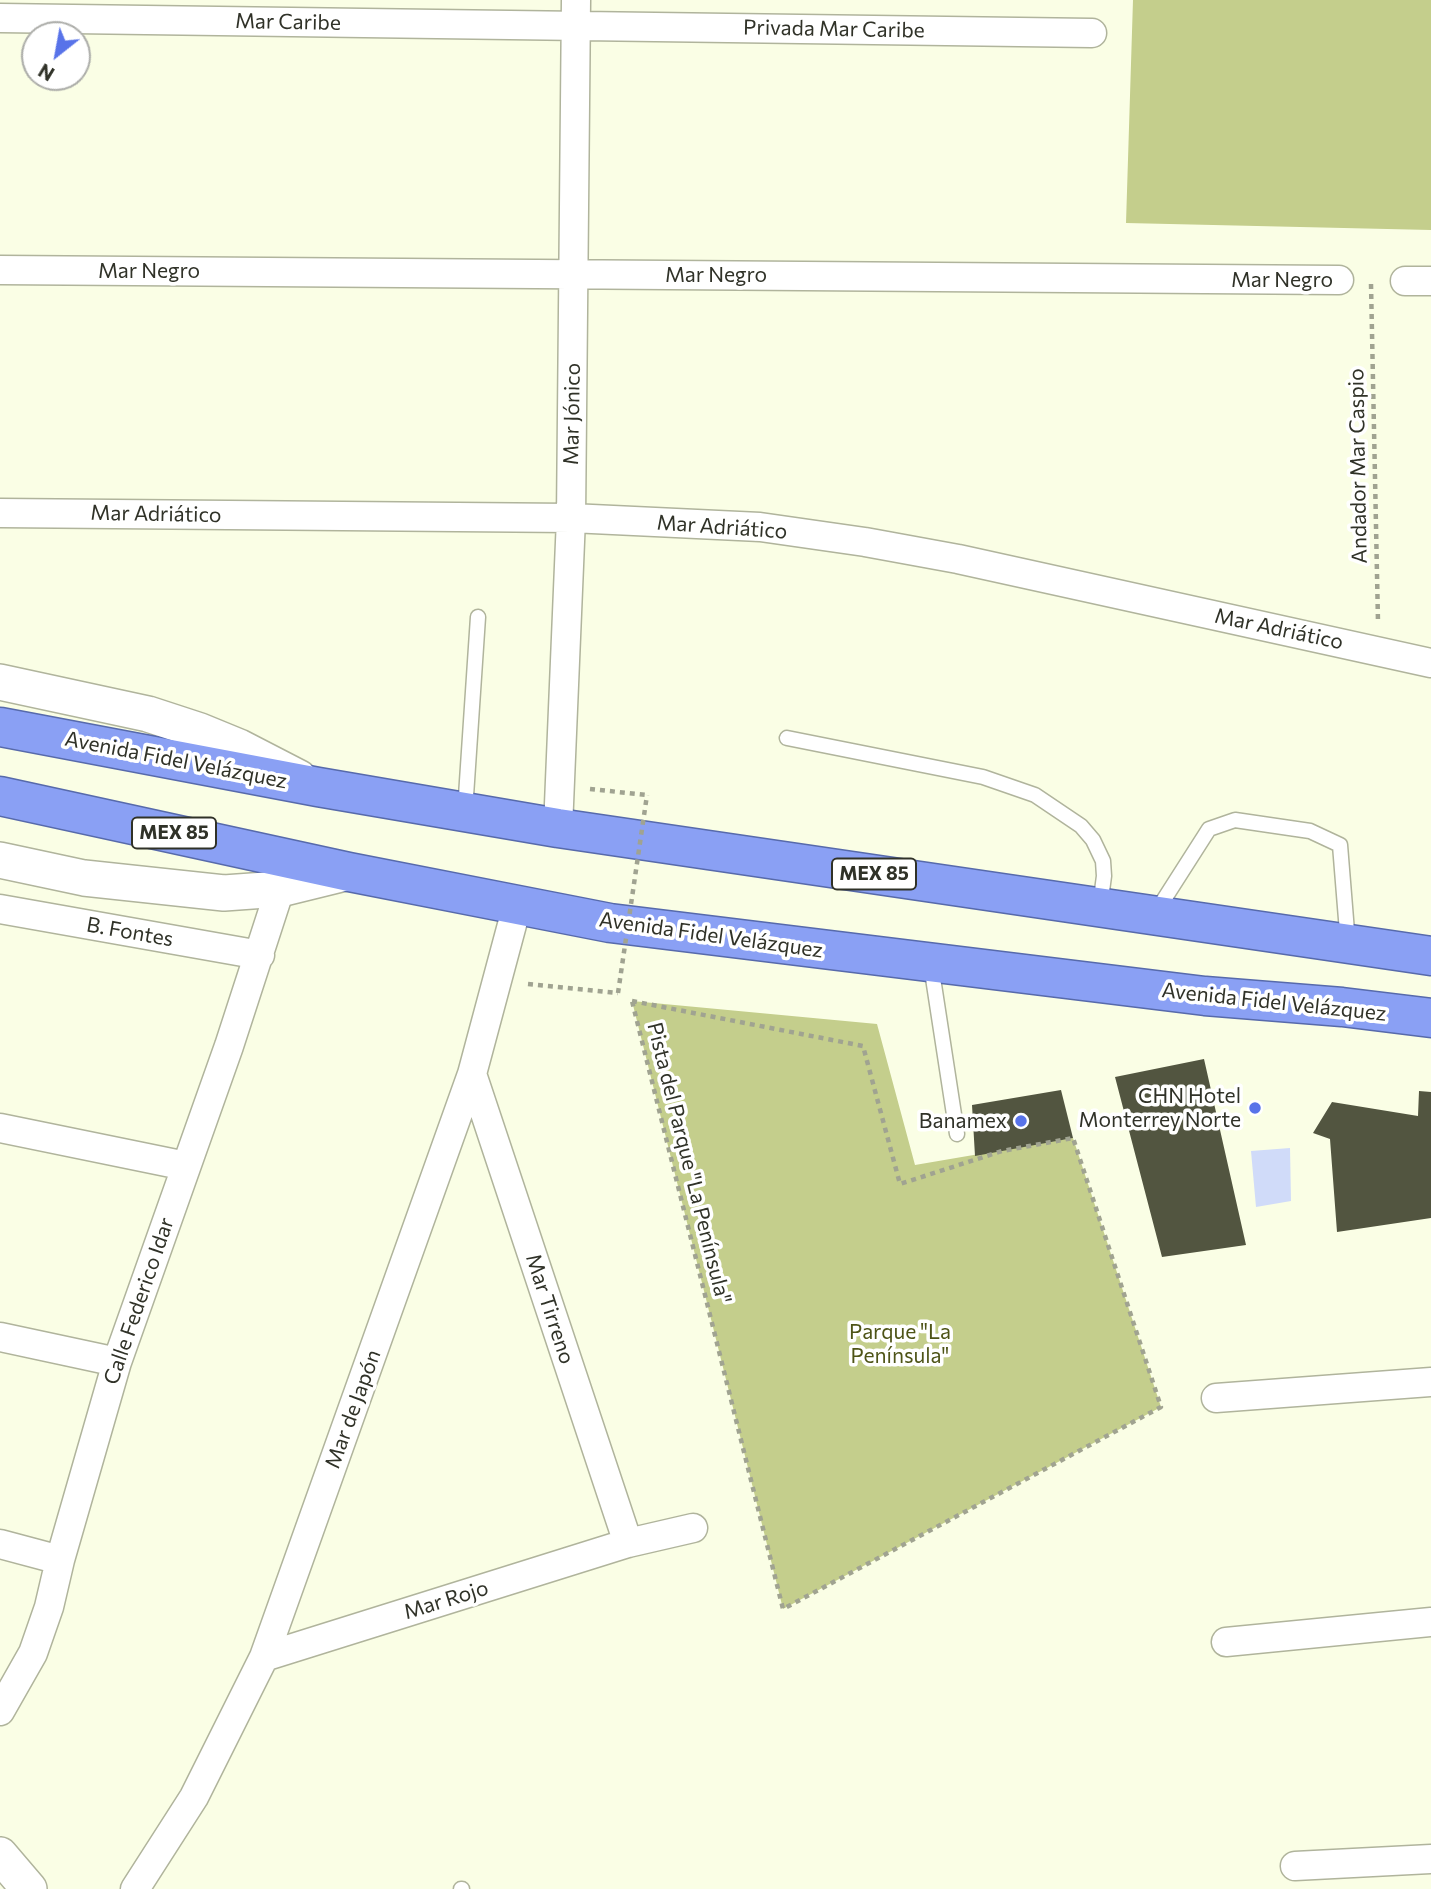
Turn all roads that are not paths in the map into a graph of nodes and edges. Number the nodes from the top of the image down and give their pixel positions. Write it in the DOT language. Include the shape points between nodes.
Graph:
graph roads {
  1 [pos="576,13"];
  2 [pos="0,18"];
  3 [pos="1092,33"];
  4 [pos="0,270"];
  5 [pos="574,274"];
  6 [pos="1339,280"];
  7 [pos="0,513"];
  8 [pos="571,518"];
  9 [pos="478,617"];
  10 [pos="1431,663"];
  11 [pos="0,682"];
  12 [pos="0,726"];
  13 [pos="787,738"];
  14 [pos="318,787"];
  15 [pos="0,796"];
  16 [pos="465,813"];
  17 [pos="558,828"];
  18 [pos="0,860"];
  19 [pos="349,872"];
  20 [pos="280,889"];
  21 [pos="517,906"];
  22 [pos="1099,907"];
  23 [pos="0,909"];
  24 [pos="1154,915"];
  25 [pos="1348,945"];
  26 [pos="260,955"];
  27 [pos="1431,956"];
  28 [pos="931,964"];
  29 [pos="1431,1018"];
  30 [pos="472,1074"];
  31 [pos="0,1128"];
  32 [pos="957,1134"];
  33 [pos="186,1166"];
  34 [pos="0,1337"];
  35 [pos="117,1362"];
  36 [pos="1431,1381"];
  37 [pos="1216,1398"];
  38 [pos="693,1528"];
  39 [pos="628,1543"];
  40 [pos="0,1544"];
  41 [pos="60,1560"];
  42 [pos="1431,1622"];
  43 [pos="1226,1642"];
  44 [pos="264,1657"];
  45 [pos="0,1711"];
  46 [pos="0,1855"];
  47 [pos="1431,1859"];
  48 [pos="1295,1867"];
  49 [pos="29,1889"];
  50 [pos="135,1889"];
  1 -- 2 [label="street, Mar Caribe"];
  1 -- 3 [label="street, Privada Mar Caribe"];
  1 -- 5 [label="street, Mar Jónico"];
  4 -- 5 [label="street, Mar Negro"];
  5 -- 6 [label="street, Mar Negro"];
  5 -- 8 [label="street, Mar Jónico"];
  7 -- 8 [label="street, Mar Adriático"];
  8 -- 10 [label="street, Mar Adriático" via="760,527 865,542"];
  8 -- 17 [label="street, Mar Jónico"];
  9 -- 16 [label="lane"];
  11 -- 14 [label="street" via="148,714 200,731"];
  12 -- 14 [label="highway, Avenida Fidel Velázquez / MEX 85"];
  13 -- 22 [label="lane" via="983,777 1035,795 1081,826 1101,853 1104,876"];
  14 -- 16 [label="highway, Avenida Fidel Velázquez / MEX 85"];
  15 -- 19 [label="highway, Avenida Fidel Velázquez / MEX 85"];
  16 -- 17 [label="highway, Avenida Fidel Velázquez / MEX 85"];
  17 -- 22 [label="highway, Avenida Fidel Velázquez / MEX 85"];
  18 -- 20 [label="street" via="151,886 224,893"];
  19 -- 20 [label="street"];
  19 -- 21 [label="highway, Avenida Fidel Velázquez / MEX 85"];
  20 -- 26 [label="street, Calle Federico Idar"];
  21 -- 28 [label="highway, Avenida Fidel Velázquez / MEX 85" via="636,927"];
  21 -- 30 [label="street, Mar de Japón"];
  22 -- 24 [label="highway, Avenida Fidel Velázquez / MEX 85"];
  23 -- 26 [label="street, B. Fontes"];
  24 -- 25 [label="highway, Avenida Fidel Velázquez / MEX 85"];
  24 -- 25 [label="lane" via="1209,829 1236,820 1310,831 1340,845"];
  25 -- 27 [label="highway, Avenida Fidel Velázquez / MEX 85"];
  26 -- 33 [label="street, Calle Federico Idar"];
  28 -- 29 [label="highway, Avenida Fidel Velázquez / MEX 85"];
  28 -- 32 [label="lane"];
  30 -- 39 [label="street, Mar Tirreno"];
  30 -- 44 [label="street, Mar de Japón"];
  31 -- 33 [label="street"];
  33 -- 35 [label="street, Calle Federico Idar"];
  34 -- 35 [label="street"];
  35 -- 41 [label="street, Calle Federico Idar"];
  36 -- 37 [label="street"];
  38 -- 39 [label="street, Mar Rojo"];
  39 -- 44 [label="street, Mar Rojo"];
  40 -- 41 [label="street"];
  41 -- 45 [label="street, Calle Federico Idar" via="33,1653"];
  42 -- 43 [label="street"];
  44 -- 50 [label="street, Mar de Japón" via="194,1797"];
  46 -- 49 [label="street"];
  47 -- 48 [label="street"];
}
